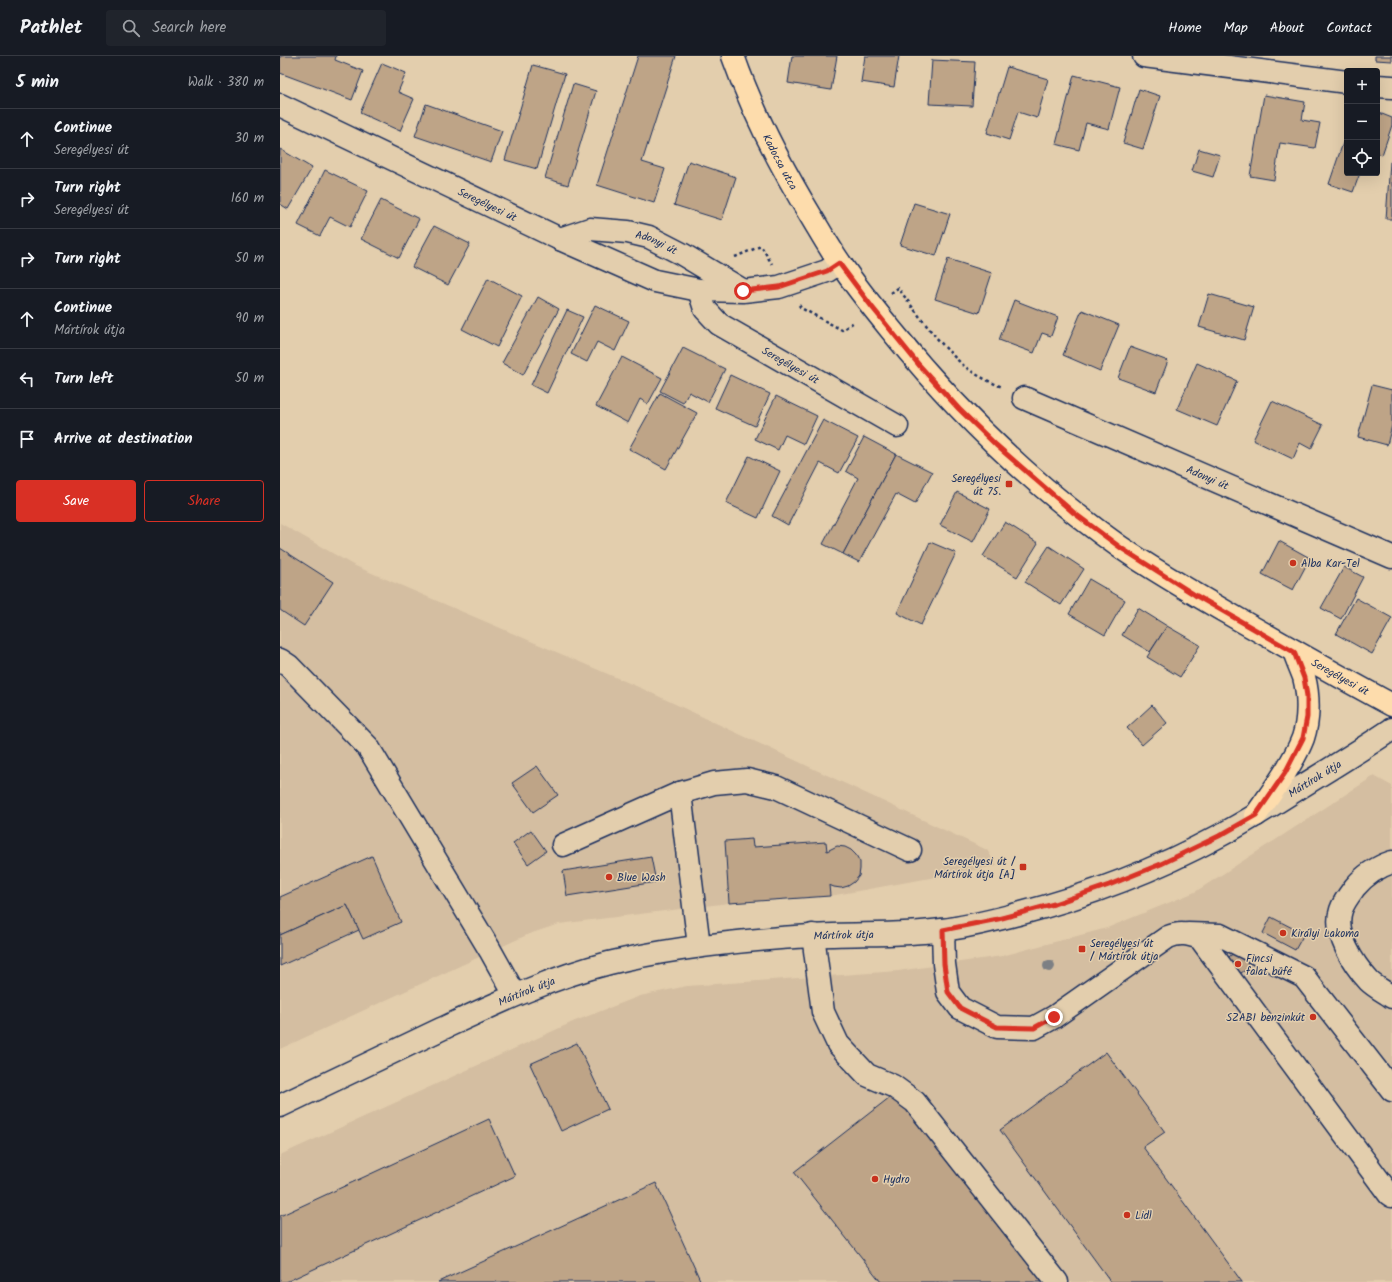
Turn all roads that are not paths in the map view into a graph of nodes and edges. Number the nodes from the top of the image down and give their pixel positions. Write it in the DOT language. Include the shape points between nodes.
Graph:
graph roads {
  1 [pos="733,56"];
  2 [pos="1144,56"];
  3 [pos="1344,82"];
  4 [pos="1380,86"];
  5 [pos="1392,88"];
  6 [pos="280,106"];
  7 [pos="560,239"];
  8 [pos="839,263"];
  9 [pos="699,290"];
  10 [pos="743,291"];
  11 [pos="1024,398"];
  12 [pos="897,426"];
  13 [pos="1392,557"];
  14 [pos="1294,652"];
  15 [pos="280,660"];
  16 [pos="1392,705"];
  17 [pos="1392,728"];
  18 [pos="680,793"];
  19 [pos="1256,815"];
  20 [pos="564,844"];
  21 [pos="910,850"];
  22 [pos="1392,862"];
  23 [pos="943,930"];
  24 [pos="1188,934"];
  25 [pos="813,935"];
  26 [pos="700,946"];
  27 [pos="514,995"];
  28 [pos="1392,997"];
  29 [pos="1392,1090"];
  30 [pos="280,1106"];
  31 [pos="1392,1196"];
  32 [pos="1057,1282"];
  1 -- 8 [label="main road, Kadocsa utca" via="757,117 782,167"];
  2 -- 3 [label="street"];
  4 -- 5 [label="street"];
  6 -- 7 [label="street, Seregélyesi út"];
  7 -- 9 [label="street, Seregélyesi út" via="655,281"];
  7 -- 10 [label="street, Adonyi út" via="590,229 628,232 649,237"];
  8 -- 10 [label="street, Seregélyesi út" via="827,271 779,287"];
  8 -- 14 [label="main road, Seregélyesi út" via="919,365 959,409 1020,467 1074,513 1121,548 1195,595"];
  9 -- 10 [label="street, Seregélyesi út"];
  9 -- 12 [label="street, Seregélyesi út" via="705,309 719,324"];
  11 -- 13 [label="street, Adonyi út"];
  14 -- 16 [label="main road, Seregélyesi út"];
  14 -- 19 [label="main road" via="1304,678 1307,696 1303,738 1285,773"];
  15 -- 27 [label="street" via="289,666 368,747 490,950"];
  17 -- 19 [label="street, Mártírok útja"];
  18 -- 20 [label="street"];
  18 -- 21 [label="street" via="714,783 747,780 776,787"];
  18 -- 26 [label="street"];
  19 -- 23 [label="street, Mártírok útja" via="1174,858 1109,885 1054,904"];
  22 -- 28 [label="street" via="1380,866 1362,879 1346,899 1340,912 1340,927 1345,946 1355,963 1370,982"];
  23 -- 24 [label="street" via="948,992 960,1008 997,1027 1034,1028 1054,1017 1168,937"];
  23 -- 25 [label="street, Mártírok útja" via="904,934"];
  24 -- 29 [label="street" via="1220,935 1304,977"];
  24 -- 31 [label="street" via="1200,938"];
  25 -- 26 [label="street, Mártírok útja"];
  25 -- 32 [label="street" via="823,1012 838,1044 867,1075 893,1086 915,1102"];
  26 -- 27 [label="street, Mártírok útja" via="609,963"];
  27 -- 30 [label="street, Mártírok útja"];
}
